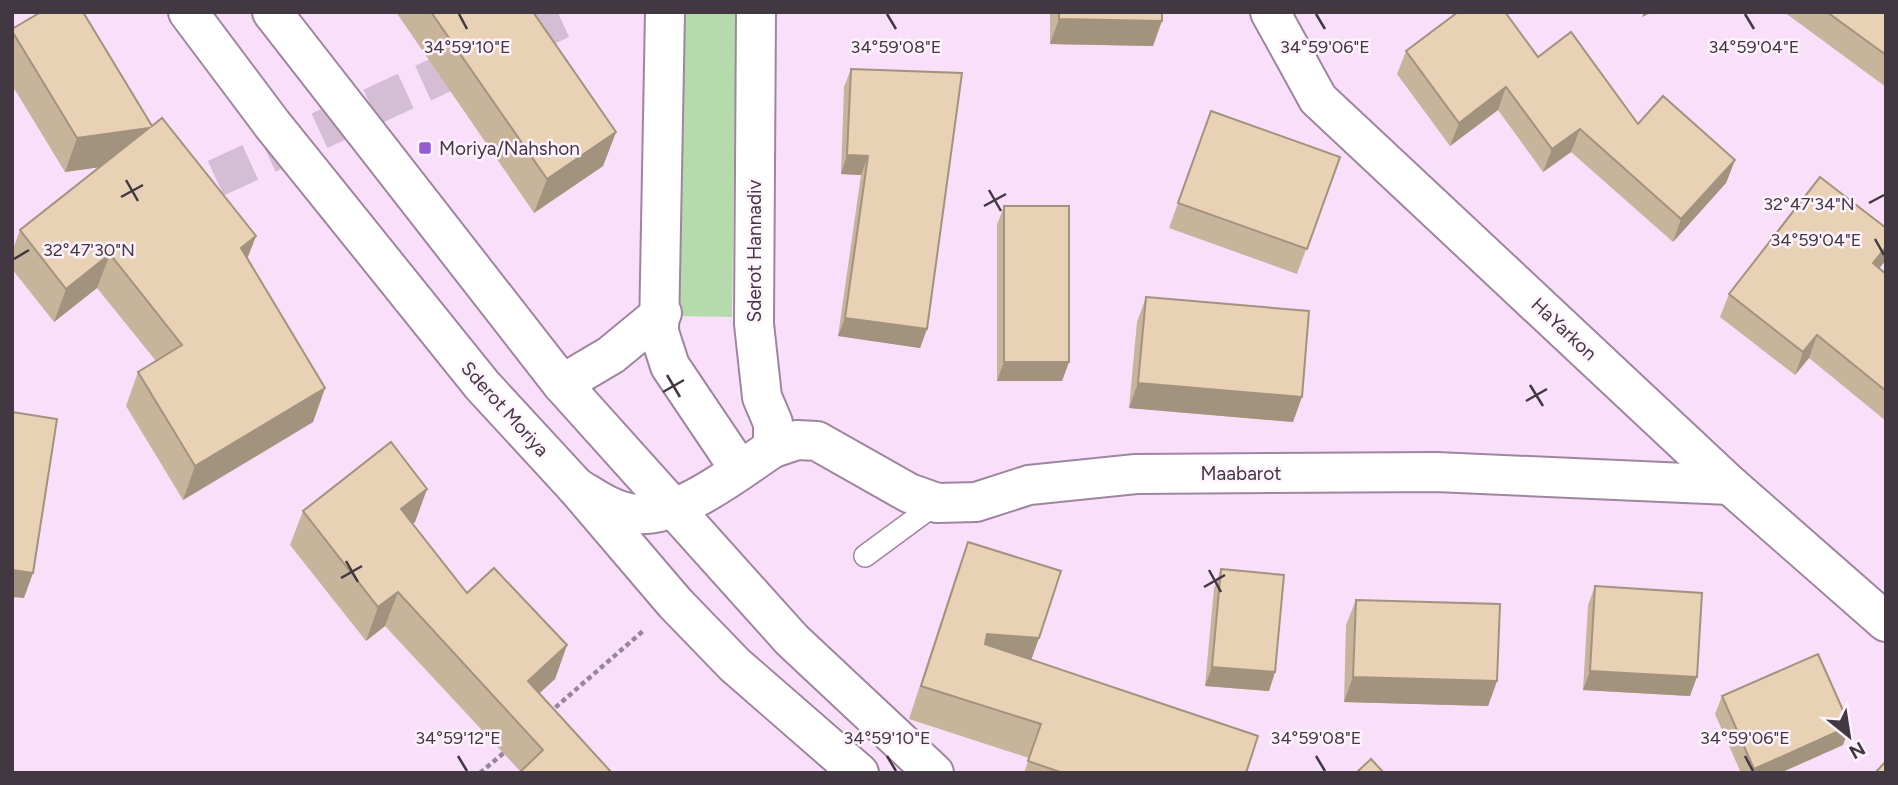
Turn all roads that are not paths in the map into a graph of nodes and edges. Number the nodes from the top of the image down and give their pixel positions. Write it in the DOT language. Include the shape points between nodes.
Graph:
graph roads {
  1 [pos="188,12"];
  2 [pos="272,12"];
  3 [pos="664,12"];
  4 [pos="756,12"];
  5 [pos="1270,12"];
  6 [pos="662,313"];
  7 [pos="562,384"];
  8 [pos="773,448"];
  9 [pos="740,470"];
  10 [pos="1730,485"];
  11 [pos="576,487"];
  12 [pos="937,503"];
  13 [pos="674,508"];
  14 [pos="865,556"];
  15 [pos="1886,622"];
  16 [pos="859,773"];
  17 [pos="934,773"];
  1 -- 11 [label="street, Sderot Moriya" via="482,385"];
  2 -- 7 [label="street"];
  3 -- 6 [label="street"];
  4 -- 8 [label="street, Sderot Hannadiv" via="754,324 762,397 773,423"];
  5 -- 10 [label="street, HaYarkon" via="1318,99"];
  6 -- 7 [label="street" via="611,355"];
  6 -- 9 [label="street" via="659,332 670,366"];
  7 -- 13 [label="street"];
  8 -- 9 [label="street"];
  8 -- 12 [label="street, Maabarot" via="797,440 817,441 909,493"];
  9 -- 13 [label="street"];
  10 -- 12 [label="street, Maabarot" via="1436,472 1136,474 1029,485 976,502"];
  10 -- 15 [label="street, HaYarkon"];
  11 -- 13 [label="street" via="631,514"];
  11 -- 16 [label="street, Sderot Moriya" via="735,665"];
  12 -- 14 [label="lane"];
  13 -- 17 [label="street" via="792,640"];
}
